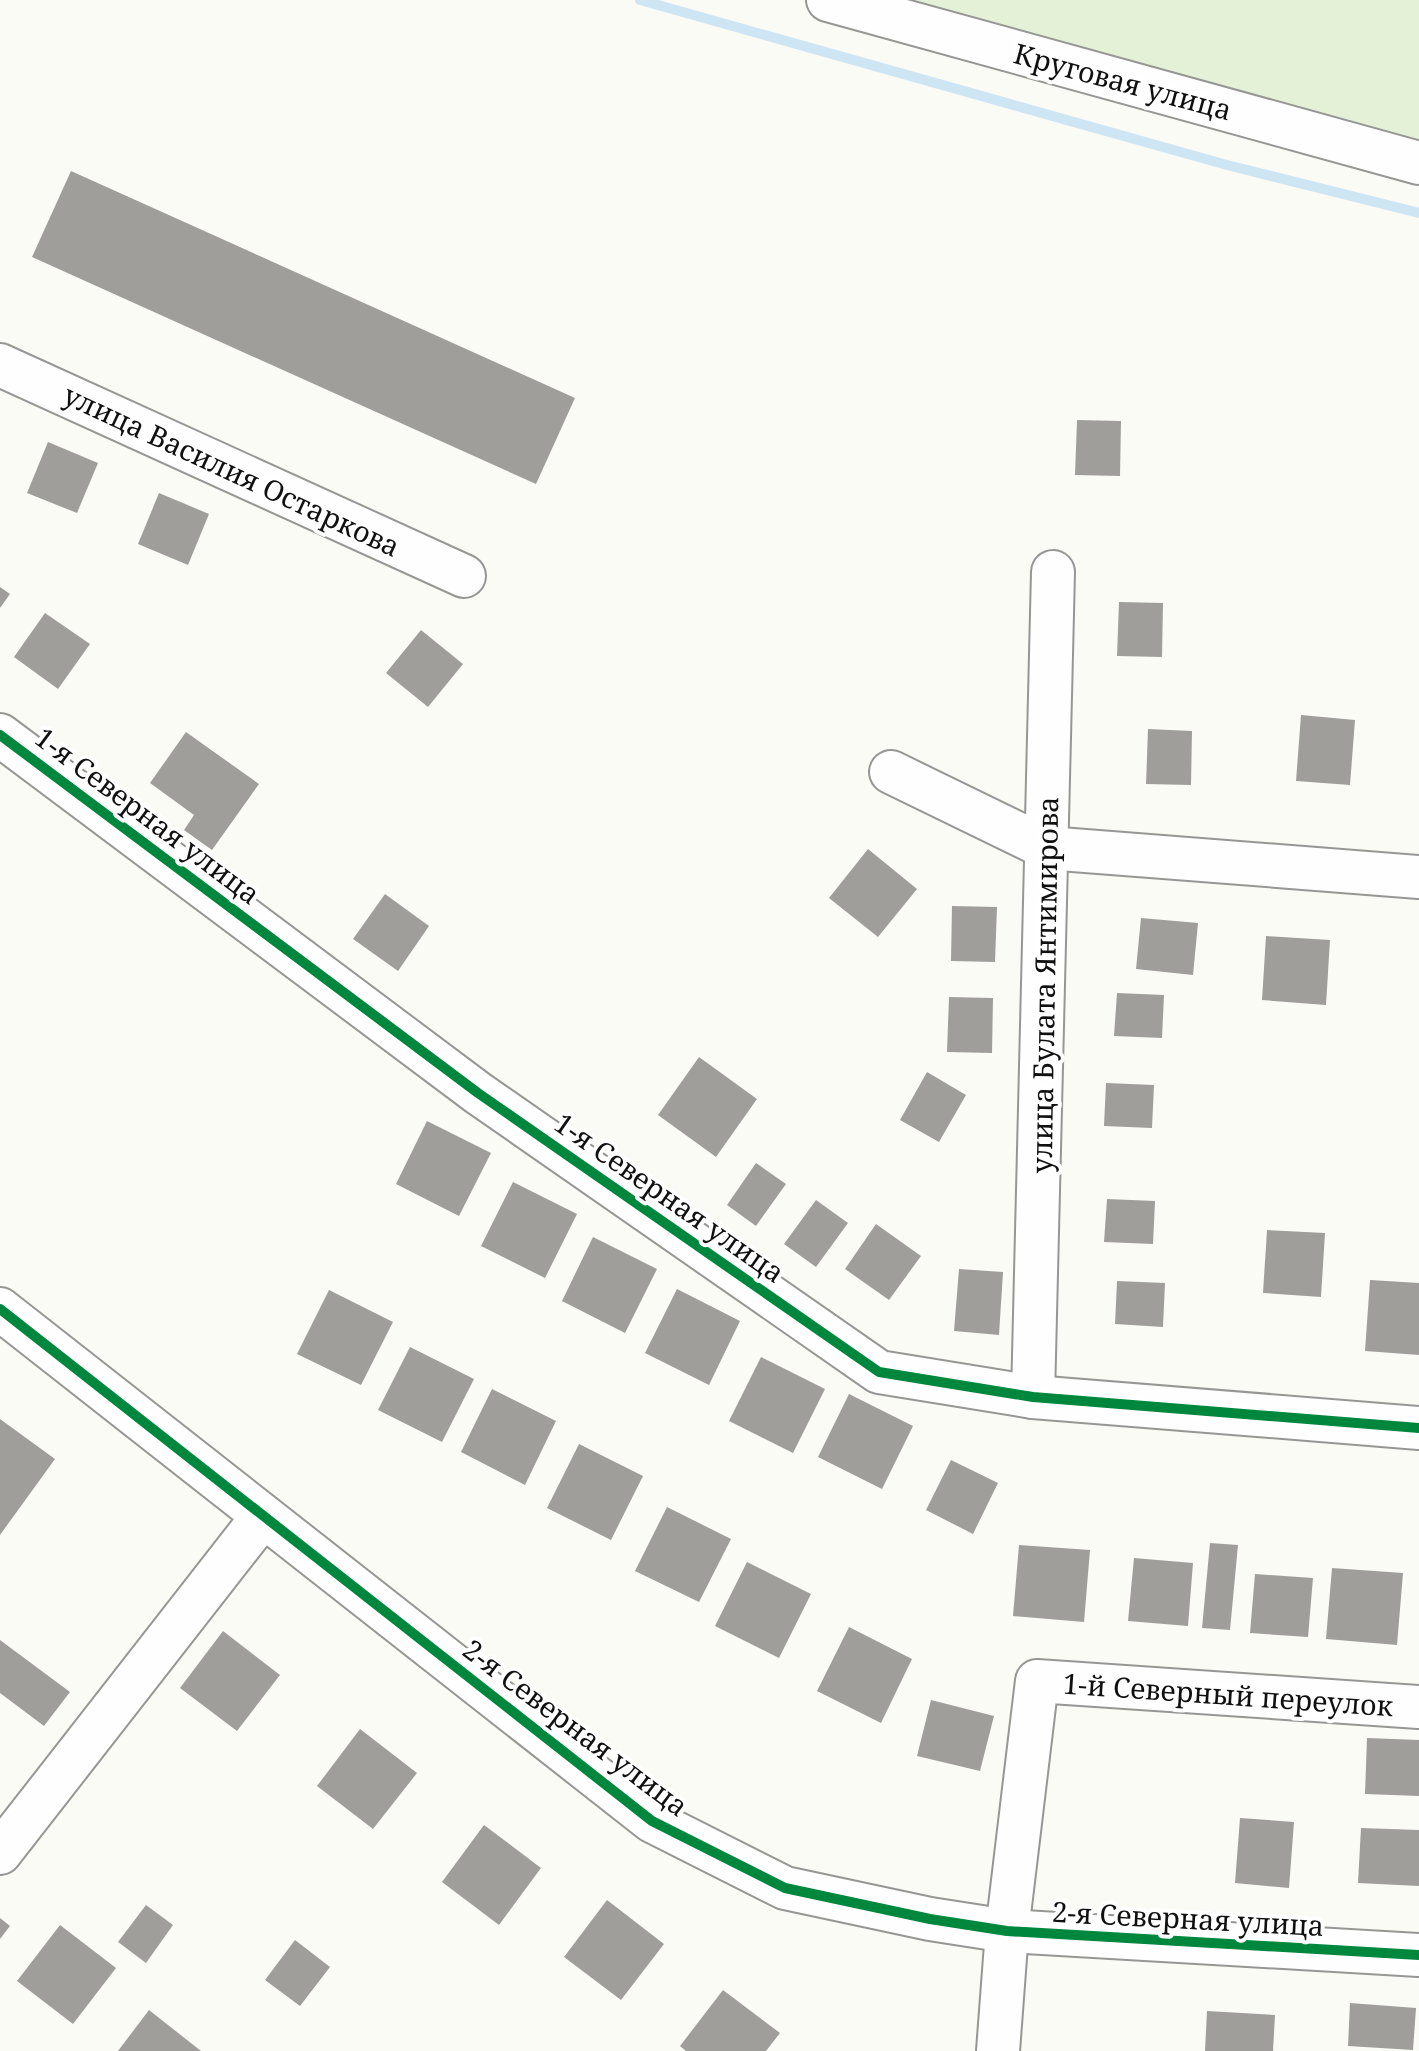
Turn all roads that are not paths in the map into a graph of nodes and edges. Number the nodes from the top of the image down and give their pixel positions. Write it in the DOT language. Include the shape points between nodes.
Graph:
graph roads {
  1 [pos="828,0"];
  2 [pos="1419,163"];
  3 [pos="0,365"];
  4 [pos="1053,572"];
  5 [pos="464,576"];
  6 [pos="0,735"];
  7 [pos="891,772"];
  8 [pos="1047,848"];
  9 [pos="1419,877"];
  10 [pos="0,1309"];
  11 [pos="1033,1397"];
  12 [pos="1419,1428"];
  13 [pos="263,1516"];
  14 [pos="1419,1707"];
  15 [pos="0,1853"];
  16 [pos="1007,1931"];
  17 [pos="1419,1955"];
  18 [pos="998,2051"];
  1 -- 2 [label="street, Круговая улица"];
  3 -- 5 [label="street, улица Василия Остаркова"];
  4 -- 8 [label="street, улица Булата Янтимирова"];
  6 -- 11 [label="street, 1-я Северная улица" via="478,1093 879,1372"];
  7 -- 8 [label="street"];
  8 -- 9 [label="street"];
  8 -- 11 [label="street, улица Булата Янтимирова"];
  10 -- 13 [label="street, 2-я Северная улица"];
  11 -- 12 [label="street, 1-я Северная улица"];
  13 -- 15 [label="street"];
  13 -- 16 [label="street, 2-я Северная улица" via="652,1821 785,1888"];
  14 -- 16 [label="street, 1-й Северный переулок" via="1037,1681"];
  16 -- 17 [label="street, 2-я Северная улица"];
  16 -- 18 [label="street"];
}
